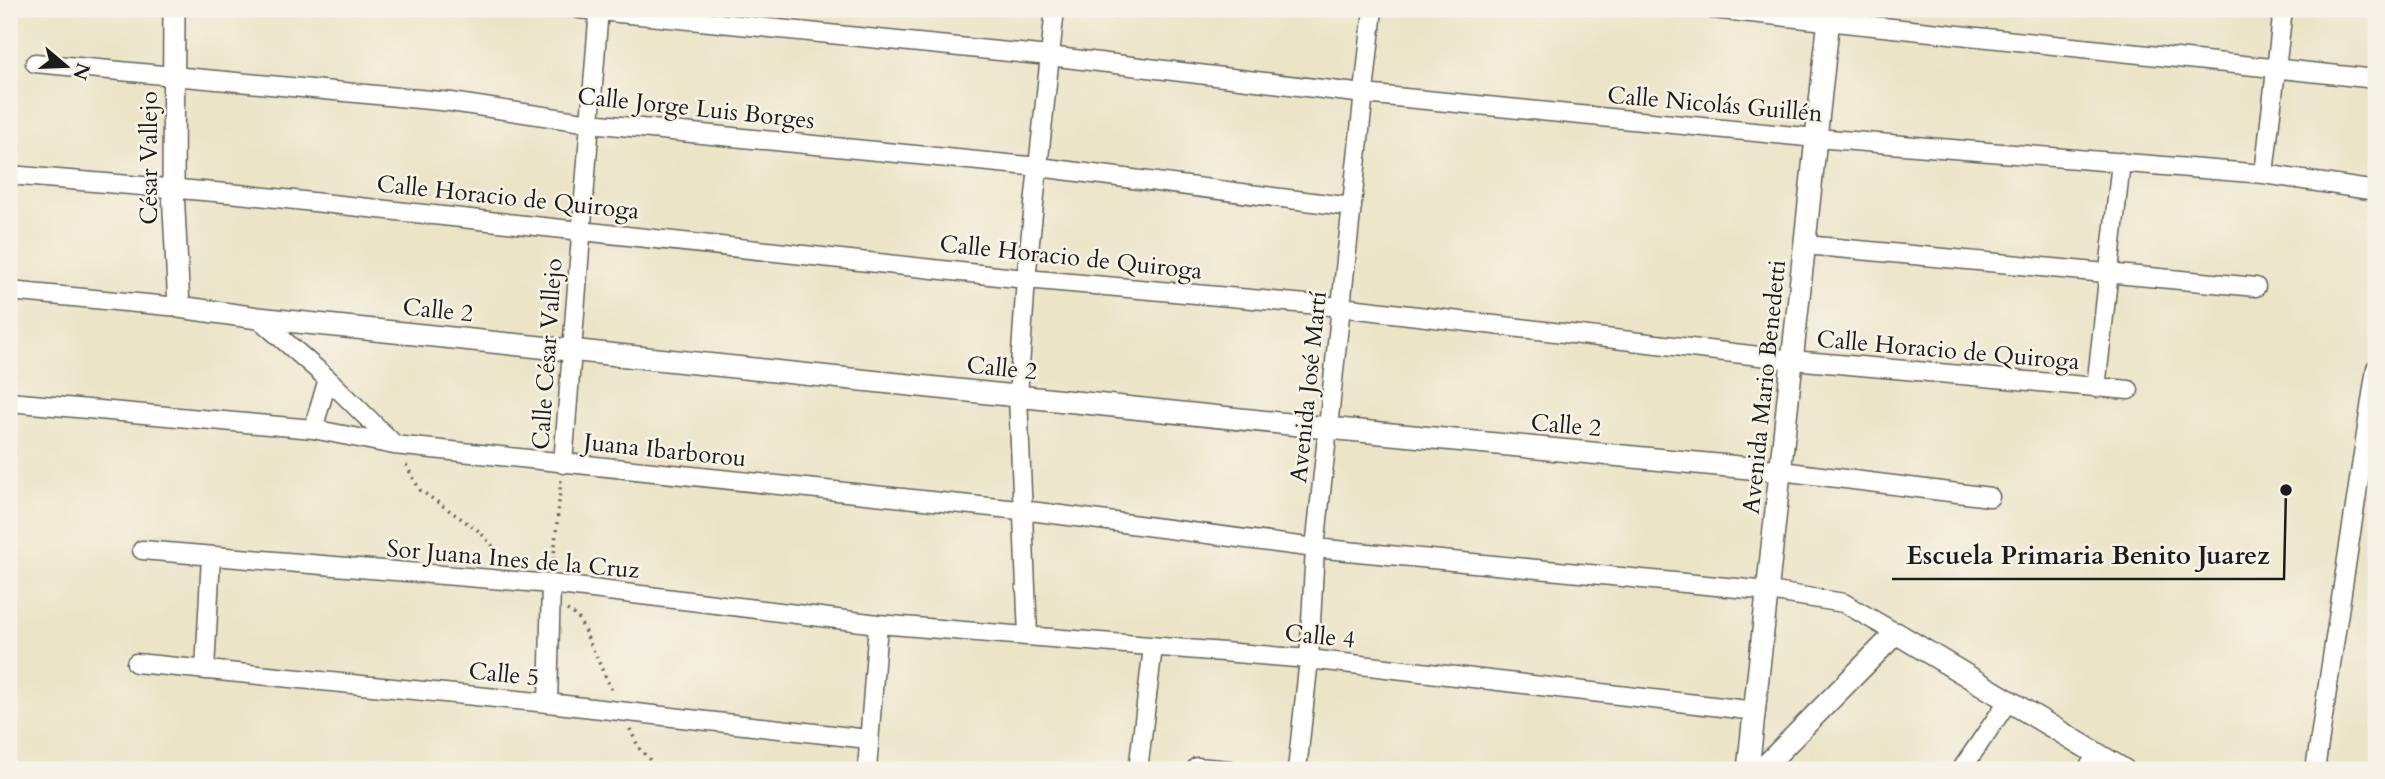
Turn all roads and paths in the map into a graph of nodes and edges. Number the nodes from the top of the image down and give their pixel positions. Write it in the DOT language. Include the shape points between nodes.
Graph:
graph roads {
  1 [pos="174,9"];
  2 [pos="579,9"];
  3 [pos="1055,9"];
  4 [pos="1373,9"];
  5 [pos="1712,9"];
  6 [pos="2283,9"];
  7 [pos="599,10"];
  8 [pos="1830,15"];
  9 [pos="1049,56"];
  10 [pos="35,63"];
  11 [pos="2276,69"];
  12 [pos="175,76"];
  13 [pos="2376,79"];
  14 [pos="1364,94"];
  15 [pos="590,123"];
  16 [pos="1816,138"];
  17 [pos="2121,162"];
  18 [pos="1039,167"];
  19 [pos="2264,174"];
  20 [pos="9,175"];
  21 [pos="173,190"];
  22 [pos="2376,191"];
  23 [pos="1352,207"];
  24 [pos="581,229"];
  25 [pos="1805,245"];
  26 [pos="2109,273"];
  27 [pos="1026,279"];
  28 [pos="2256,287"];
  29 [pos="9,291"];
  30 [pos="179,307"];
  31 [pos="1341,307"];
  32 [pos="258,318"];
  33 [pos="571,350"];
  34 [pos="1793,360"];
  35 [pos="2376,368"];
  36 [pos="328,379"];
  37 [pos="2096,388"];
  38 [pos="2129,390"];
  39 [pos="1018,396"];
  40 [pos="9,402"];
  41 [pos="1328,428"];
  42 [pos="313,429"];
  43 [pos="394,444"];
  44 [pos="563,464"];
  45 [pos="1781,471"];
  46 [pos="1990,497"];
  47 [pos="1021,511"];
  48 [pos="1315,548"];
  49 [pos="142,550"];
  50 [pos="211,556"];
  51 [pos="551,584"];
  52 [pos="1769,591"];
  53 [pos="878,624"];
  54 [pos="1896,633"];
  55 [pos="1028,636"];
  56 [pos="1153,647"];
  57 [pos="1309,659"];
  58 [pos="135,663"];
  59 [pos="205,670"];
  60 [pos="2009,700"];
  61 [pos="548,703"];
  62 [pos="1756,711"];
  63 [pos="868,739"];
  64 [pos="2092,762"];
  65 [pos="1197,767"];
  66 [pos="866,770"];
  67 [pos="1138,770"];
  68 [pos="1230,770"];
  69 [pos="1297,770"];
  70 [pos="1748,770"];
  71 [pos="1761,770"];
  72 [pos="1961,770"];
  73 [pos="2124,770"];
  74 [pos="2315,770"];
  1 -- 12 [label="street, César Vallejo"];
  2 -- 7 [label="street, Calle Nicolás Guillén"];
  3 -- 9 [label="street"];
  4 -- 14 [label="street, Avenida José Martí"];
  5 -- 8 [label="street"];
  6 -- 11 [label="street"];
  7 -- 9 [label="street, Calle Nicolás Guillén"];
  7 -- 15 [label="street, Calle César Vallejo"];
  8 -- 11 [label="street"];
  8 -- 16 [label="street, Avenida Mario Benedetti"];
  9 -- 14 [label="street, Calle Nicolás Guillén"];
  9 -- 18 [label="street"];
  10 -- 12 [label="street, Calle Jorge Luis Borges"];
  11 -- 13 [label="street"];
  11 -- 19 [label="street"];
  12 -- 15 [label="street, Calle Jorge Luis Borges" via="451,102"];
  12 -- 21 [label="street, César Vallejo"];
  14 -- 16 [label="street, Calle Nicolás Guillén"];
  14 -- 23 [label="street, Avenida José Martí"];
  15 -- 18 [label="street, Calle Jorge Luis Borges"];
  15 -- 24 [label="street, Calle César Vallejo"];
  16 -- 17 [label="street, Calle Nicolás Guillén"];
  16 -- 25 [label="street, Avenida Mario Benedetti"];
  17 -- 19 [label="street, Calle Nicolás Guillén"];
  17 -- 26 [label="street"];
  18 -- 23 [label="street, Calle Jorge Luis Borges"];
  18 -- 27 [label="street"];
  19 -- 22 [label="street, Calle Nicolás Guillén"];
  20 -- 21 [label="street, Calle Horacio de Quiroga"];
  21 -- 24 [label="street, Calle Horacio de Quiroga"];
  21 -- 30 [label="street, César Vallejo"];
  23 -- 31 [label="street, Avenida José Martí"];
  24 -- 27 [label="street, Calle Horacio de Quiroga"];
  24 -- 33 [label="street, Calle César Vallejo"];
  25 -- 26 [label="street"];
  25 -- 34 [label="street, Avenida Mario Benedetti"];
  26 -- 28 [label="street"];
  26 -- 37 [label="street"];
  27 -- 31 [label="street, Calle Horacio de Quiroga"];
  27 -- 39 [label="street"];
  29 -- 30 [label="street, Calle 2"];
  30 -- 32 [label="street, Calle 2"];
  31 -- 34 [label="street, Calle Horacio de Quiroga"];
  31 -- 41 [label="street, Avenida José Martí"];
  32 -- 33 [label="street, Calle 2"];
  32 -- 36 [label="street"];
  33 -- 39 [label="street, Calle 2"];
  33 -- 44 [label="street, Calle César Vallejo"];
  34 -- 37 [label="street, Calle Horacio de Quiroga"];
  34 -- 45 [label="street, Avenida Mario Benedetti"];
  35 -- 74 [label="street"];
  36 -- 42 [label="street"];
  36 -- 43 [label="street"];
  37 -- 38 [label="street, Calle Horacio de Quiroga"];
  39 -- 41 [label="street, Calle 2"];
  39 -- 47 [label="street"];
  40 -- 42 [label="street, Juana Ibarborou"];
  41 -- 45 [label="street, Calle 2"];
  41 -- 48 [label="street, Avenida José Martí"];
  42 -- 43 [label="street, Juana Ibarborou"];
  43 -- 44 [label="street, Juana Ibarborou"];
  44 -- 47 [label="street, Juana Ibarborou"];
  44 -- 51 [label="path, Calle César Vallejo"];
  45 -- 46 [label="street, Calle 2"];
  45 -- 52 [label="street, Avenida Mario Benedetti"];
  47 -- 48 [label="street, Juana Ibarborou"];
  47 -- 55 [label="street"];
  48 -- 52 [label="street, Juana Ibarborou"];
  48 -- 57 [label="street, Avenida José Martí"];
  49 -- 50 [label="street, Sor Juana Ines de la Cruz"];
  50 -- 51 [label="street, Sor Juana Ines de la Cruz"];
  50 -- 59 [label="street"];
  51 -- 53 [label="street, Sor Juana Ines de la Cruz"];
  51 -- 61 [label="street"];
  52 -- 54 [label="street, Juana Ibarborou" via="1844,603"];
  52 -- 62 [label="street, Avenida Mario Benedetti"];
  53 -- 55 [label="street, Calle 4"];
  53 -- 63 [label="street"];
  54 -- 60 [label="street"];
  54 -- 71 [label="street"];
  55 -- 56 [label="street, Calle 4"];
  56 -- 57 [label="street, Calle 4"];
  56 -- 67 [label="street"];
  57 -- 62 [label="street, Calle 4"];
  57 -- 69 [label="street, Avenida José Martí"];
  58 -- 59 [label="street, Calle 5"];
  59 -- 61 [label="street, Calle 5"];
  60 -- 64 [label="street"];
  60 -- 72 [label="street"];
  61 -- 63 [label="street, Calle 5"];
  62 -- 70 [label="street, Avenida Mario Benedetti"];
  63 -- 66 [label="street"];
  64 -- 73 [label="street"];
  65 -- 68 [label="street"];
}
